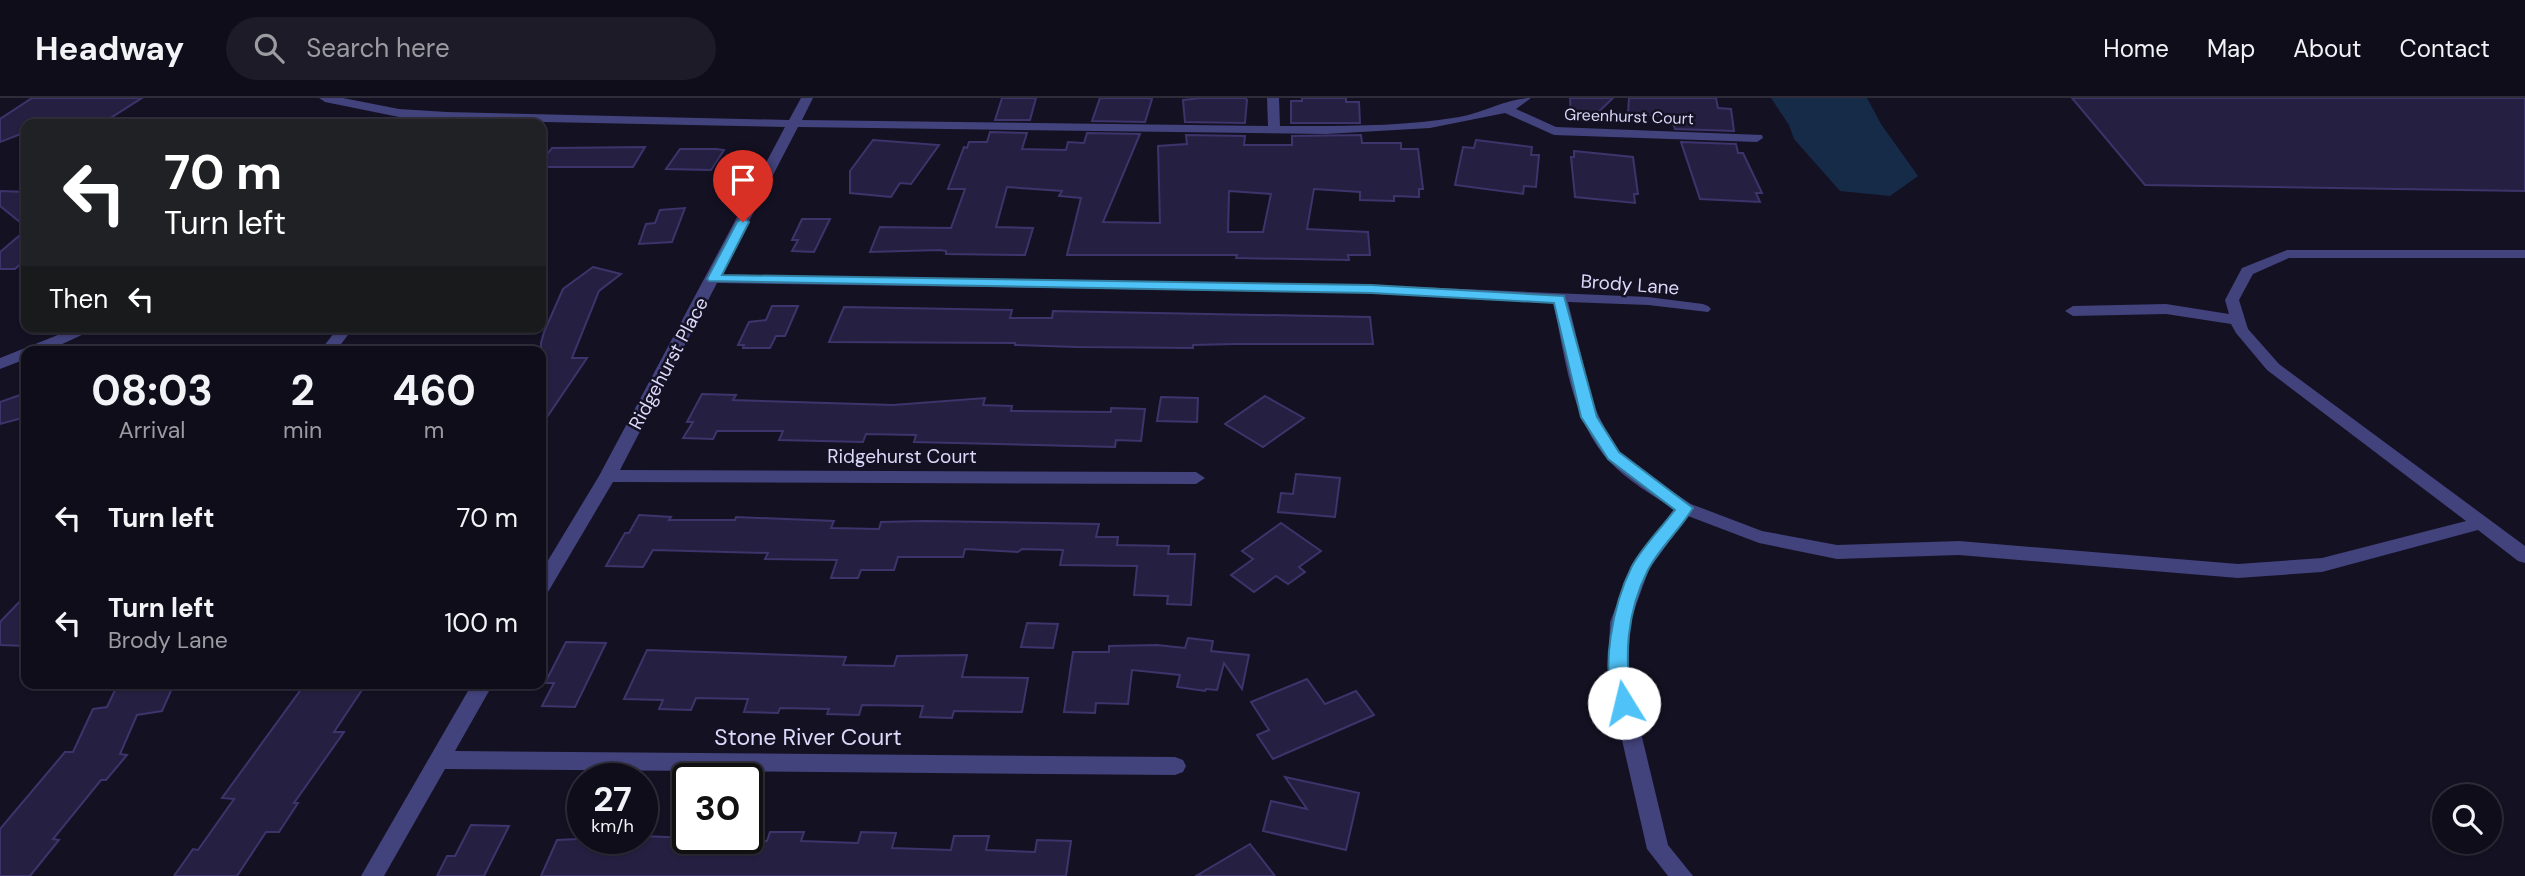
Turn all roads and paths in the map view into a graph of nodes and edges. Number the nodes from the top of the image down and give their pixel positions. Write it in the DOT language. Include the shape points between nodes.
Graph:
graph roads {
  1 [pos="325,98"];
  2 [pos="807,98"];
  3 [pos="1273,98"];
  4 [pos="1525,98"];
  5 [pos="1506,109"];
  6 [pos="436,119"];
  7 [pos="546,121"];
  8 [pos="793,123"];
  9 [pos="1274,129"];
  10 [pos="1757,138"];
  11 [pos="2525,254"];
  12 [pos="714,279"];
  13 [pos="1560,299"];
  14 [pos="1703,309"];
  15 [pos="2073,311"];
  16 [pos="2238,320"];
  17 [pos="77,333"];
  18 [pos="46,346"];
  19 [pos="21,356"];
  20 [pos="0,364"];
  21 [pos="608,476"];
  22 [pos="1196,478"];
  23 [pos="1685,508"];
  24 [pos="2481,523"];
  25 [pos="2525,556"];
  26 [pos="546,579"];
  27 [pos="480,689"];
  28 [pos="440,760"];
  29 [pos="1175,766"];
  30 [pos="372,876"];
  31 [pos="1682,876"];
  1 -- 6 [label="street"];
  2 -- 8 [label="street, Ridgehurst Place"];
  3 -- 9 [label="street"];
  4 -- 5 [label="street"];
  5 -- 9 [label="street" via="1377,128"];
  5 -- 10 [label="street, Greenhurst Court" via="1554,131"];
  7 -- 8 [label="street"];
  8 -- 9 [label="street"];
  8 -- 12 [label="street, Ridgehurst Place"];
  11 -- 16 [label="street" via="2287,254 2247,271 2232,300"];
  12 -- 13 [label="street, Brody Lane" via="1371,289"];
  12 -- 21 [label="street, Ridgehurst Place"];
  13 -- 14 [label="street, Brody Lane" via="1648,301"];
  13 -- 23 [label="street" via="1589,417 1614,456"];
  15 -- 16 [label="street" via="2166,309"];
  16 -- 24 [label="street" via="2241,330 2273,367"];
  17 -- 18 [label="street"];
  19 -- 20 [label="street"];
  21 -- 22 [label="street, Ridgehurst Court"];
  21 -- 26 [label="street, Ridgehurst Place"];
  23 -- 24 [label="street" via="1759,537 1837,552 1959,548 2238,571 2322,565"];
  23 -- 31 [label="street" via="1640,567 1620,622 1618,679 1658,849"];
  24 -- 25 [label="street"];
  27 -- 28 [label="street"];
  28 -- 29 [label="street, Stone River Court"];
  28 -- 30 [label="street"];
}
